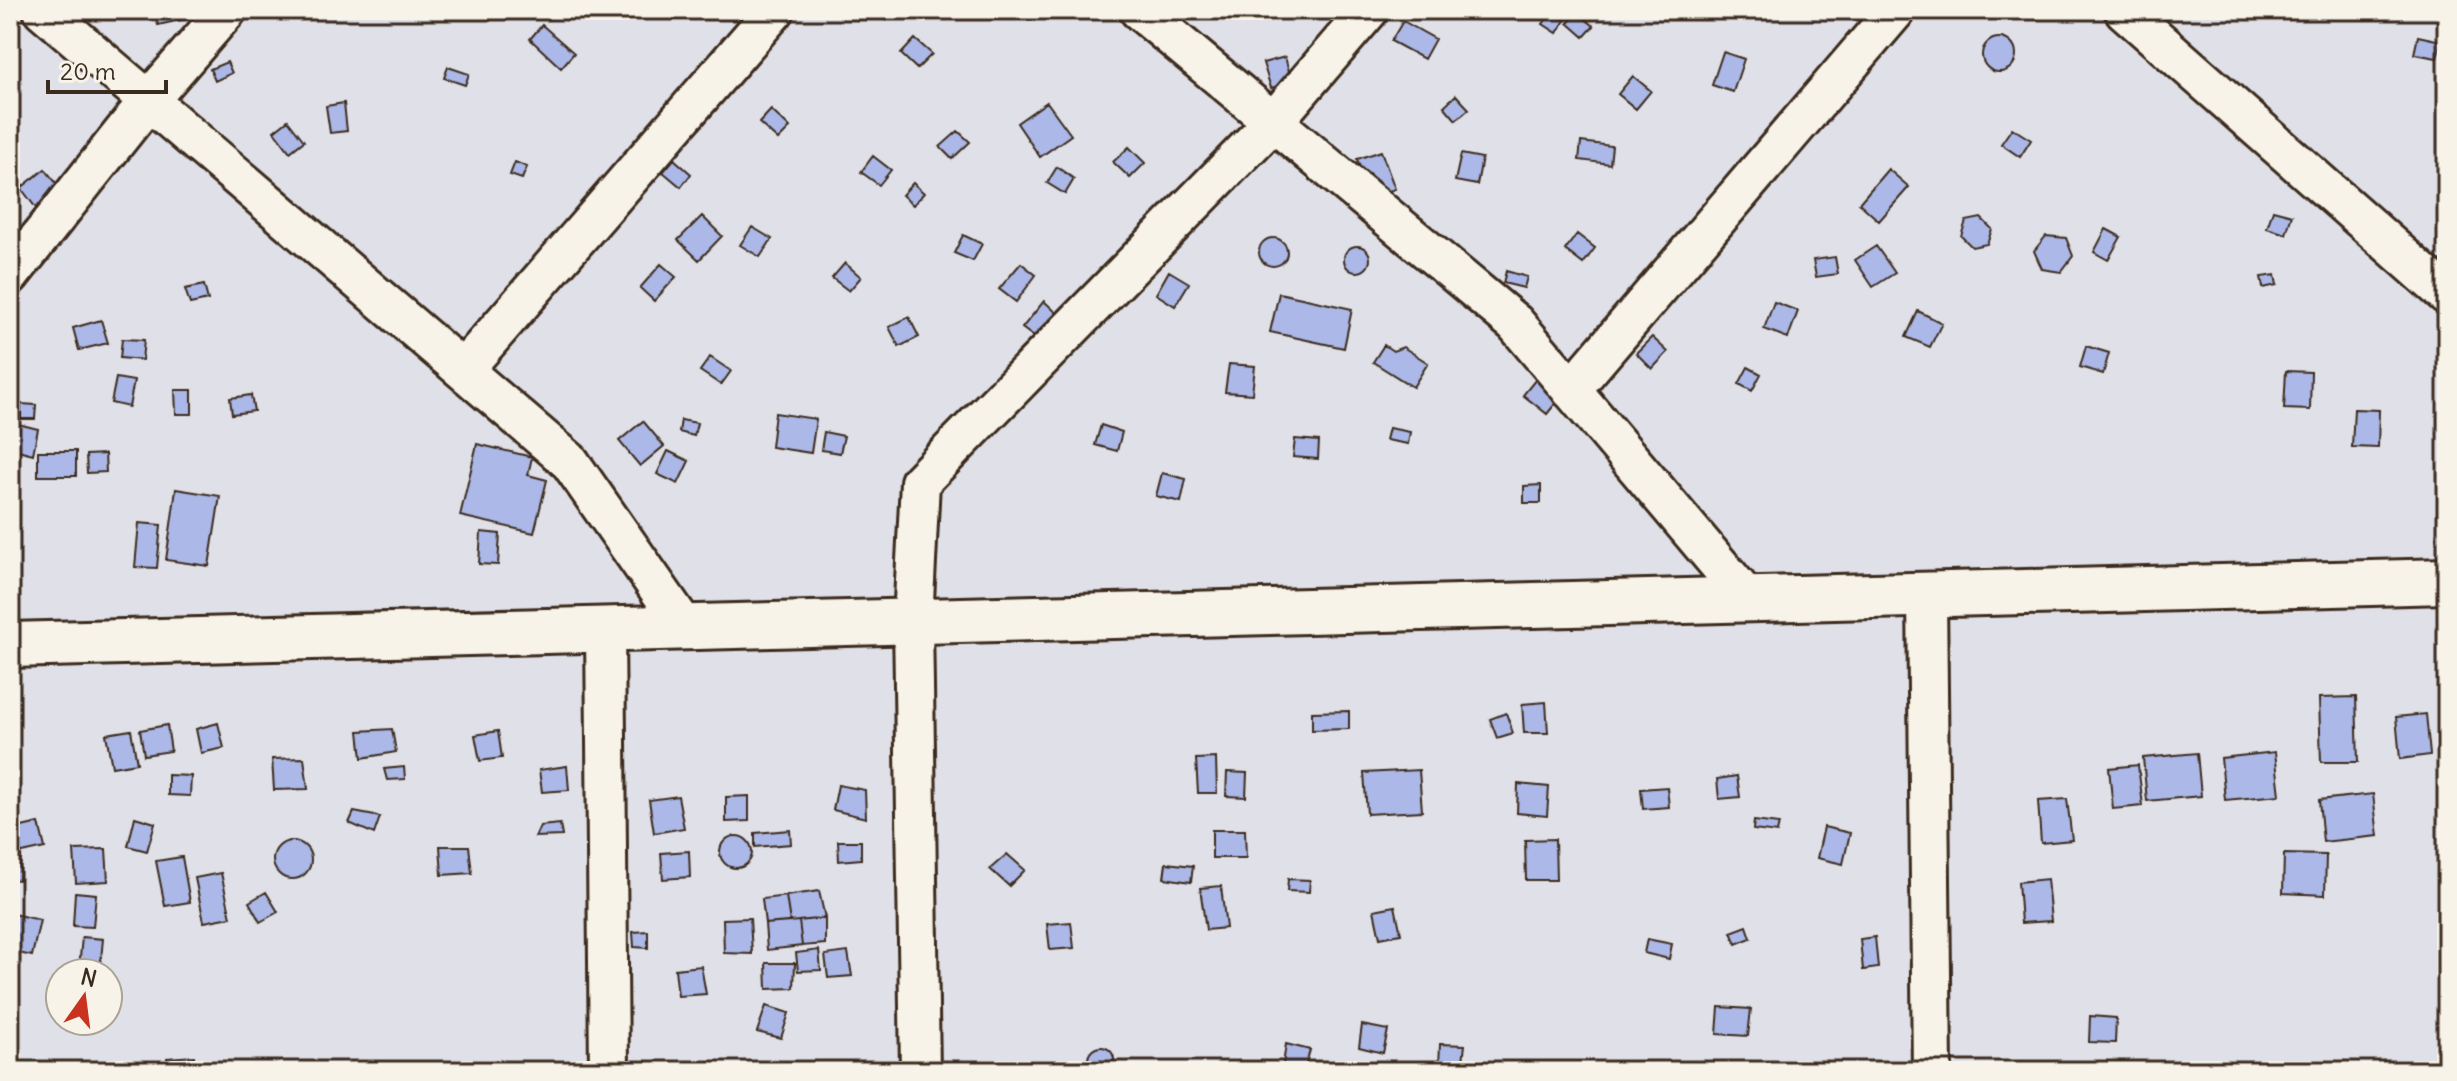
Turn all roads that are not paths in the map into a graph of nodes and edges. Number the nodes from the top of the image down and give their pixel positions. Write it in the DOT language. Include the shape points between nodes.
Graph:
graph roads {
  1 [pos="43,10"];
  2 [pos="227,10"];
  3 [pos="775,10"];
  4 [pos="1139,10"];
  5 [pos="1369,10"];
  6 [pos="1896,10"];
  7 [pos="2124,10"];
  8 [pos="149,100"];
  9 [pos="1273,122"];
  10 [pos="10,275"];
  11 [pos="2447,295"];
  12 [pos="463,370"];
  13 [pos="1571,390"];
  14 [pos="2447,581"];
  15 [pos="1927,595"];
  16 [pos="1748,599"];
  17 [pos="913,621"];
  18 [pos="685,627"];
  19 [pos="605,629"];
  20 [pos="10,645"];
  21 [pos="609,1071"];
  22 [pos="920,1071"];
  23 [pos="1932,1071"];
  1 -- 8 [label="street"];
  2 -- 8 [label="street"];
  3 -- 12 [label="street"];
  4 -- 9 [label="street"];
  5 -- 9 [label="street"];
  6 -- 13 [label="street"];
  7 -- 11 [label="street"];
  8 -- 10 [label="street"];
  8 -- 12 [label="street"];
  9 -- 13 [label="street" via="1515,323"];
  9 -- 17 [label="street" via="920,482"];
  12 -- 18 [label="street" via="570,462"];
  13 -- 16 [label="street"];
  14 -- 15 [label="street"];
  15 -- 16 [label="street"];
  15 -- 23 [label="street"];
  16 -- 17 [label="street"];
  17 -- 18 [label="street"];
  17 -- 22 [label="street"];
  18 -- 19 [label="street"];
  19 -- 20 [label="street"];
  19 -- 21 [label="street"];
}
